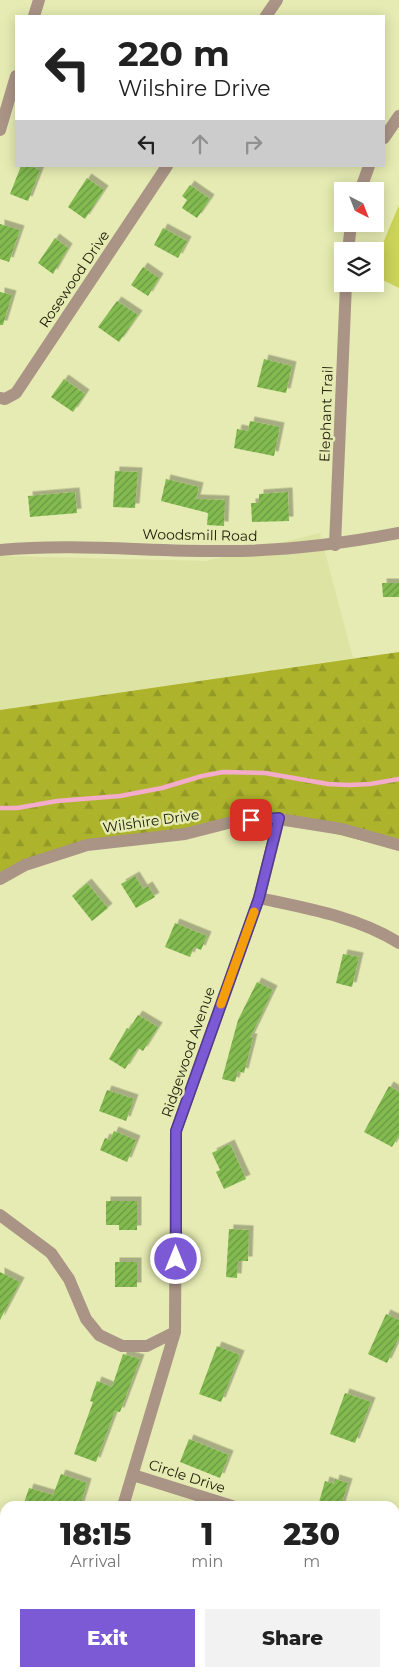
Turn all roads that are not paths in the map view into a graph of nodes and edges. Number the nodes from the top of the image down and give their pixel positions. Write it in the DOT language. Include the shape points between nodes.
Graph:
graph roads {
  1 [pos="39,0"];
  2 [pos="277,0"];
  3 [pos="34,15"];
  4 [pos="267,15"];
  5 [pos="15,79"];
  6 [pos="399,116"];
  7 [pos="0,130"];
  8 [pos="385,137"];
  9 [pos="166,167"];
  10 [pos="370,167"];
  11 [pos="364,182"];
  12 [pos="346,292"];
  13 [pos="0,398"];
  14 [pos="399,533"];
  15 [pos="335,545"];
  16 [pos="0,550"];
  17 [pos="279,818"];
  18 [pos="399,845"];
  19 [pos="0,879"];
  20 [pos="259,898"];
  21 [pos="399,943"];
  22 [pos="1,1219"];
  23 [pos="175,1332"];
  24 [pos="133,1475"];
  25 [pos="125,1501"];
  26 [pos="216,1501"];
  1 -- 3 [label="street"];
  2 -- 4 [label="street"];
  5 -- 7 [label="street"];
  6 -- 8 [label="street"];
  9 -- 13 [label="street, Rosewood Drive" via="16,393"];
  10 -- 11 [label="street"];
  12 -- 15 [label="street, Elephant Trail"];
  14 -- 15 [label="street, Woodsmill Road"];
  15 -- 16 [label="street, Woodsmill Road" via="227,552 75,548"];
  17 -- 18 [label="street, Wilshire Drive" via="342,829"];
  17 -- 19 [label="street, Wilshire Drive" via="236,821 185,834 87,845 25,865"];
  17 -- 20 [label="street, Ridgewood Avenue"];
  20 -- 21 [label="street" via="367,927"];
  20 -- 23 [label="street, Ridgewood Avenue" via="176,1131"];
  22 -- 23 [label="street" via="51,1253 69,1279 86,1319 99,1335 122,1346 147,1346"];
  23 -- 24 [label="street, Ridgewood Avenue"];
  24 -- 25 [label="street, Ridgewood Avenue"];
  24 -- 26 [label="street, Circle Drive"];
}
